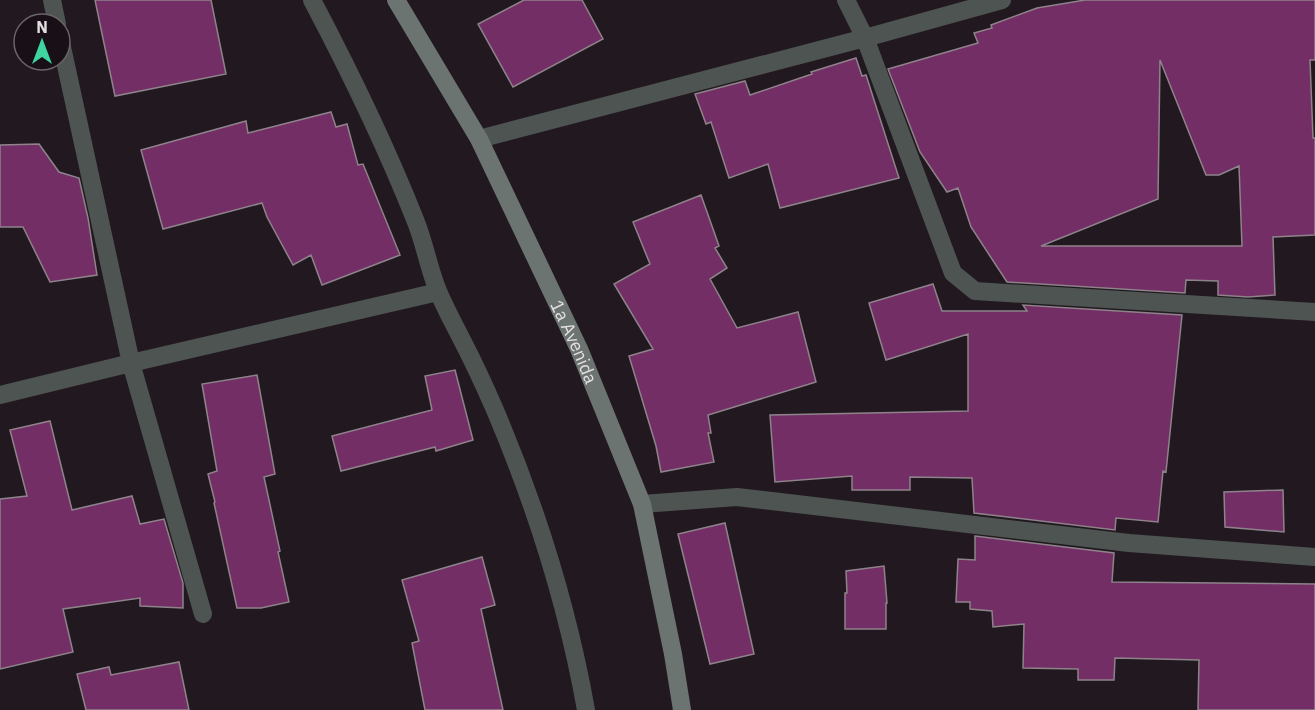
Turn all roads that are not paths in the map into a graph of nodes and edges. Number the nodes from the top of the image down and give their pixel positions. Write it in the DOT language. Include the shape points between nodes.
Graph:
graph roads {
  1 [pos="312,0"];
  2 [pos="396,0"];
  3 [pos="846,0"];
  4 [pos="1002,0"];
  5 [pos="865,38"];
  6 [pos="67,72"];
  7 [pos="479,139"];
  8 [pos="438,292"];
  9 [pos="1315,312"];
  10 [pos="131,363"];
  11 [pos="0,395"];
  12 [pos="642,504"];
  13 [pos="1315,557"];
  14 [pos="203,614"];
  15 [pos="586,710"];
  16 [pos="682,710"];
  1 -- 8 [label="street" via="377,129 417,225"];
  2 -- 7 [label="street, 1a Avenida"];
  3 -- 5 [label="street"];
  4 -- 5 [label="street"];
  5 -- 7 [label="street"];
  5 -- 9 [label="street" via="952,273 975,291"];
  6 -- 10 [label="street"];
  7 -- 12 [label="street, 1a Avenida" via="579,349"];
  8 -- 10 [label="street"];
  8 -- 15 [label="street" via="495,411 530,501 562,606"];
  10 -- 11 [label="street"];
  10 -- 14 [label="street"];
  12 -- 13 [label="street" via="737,497 1129,543"];
  12 -- 16 [label="street, 1a Avenida"];
}
